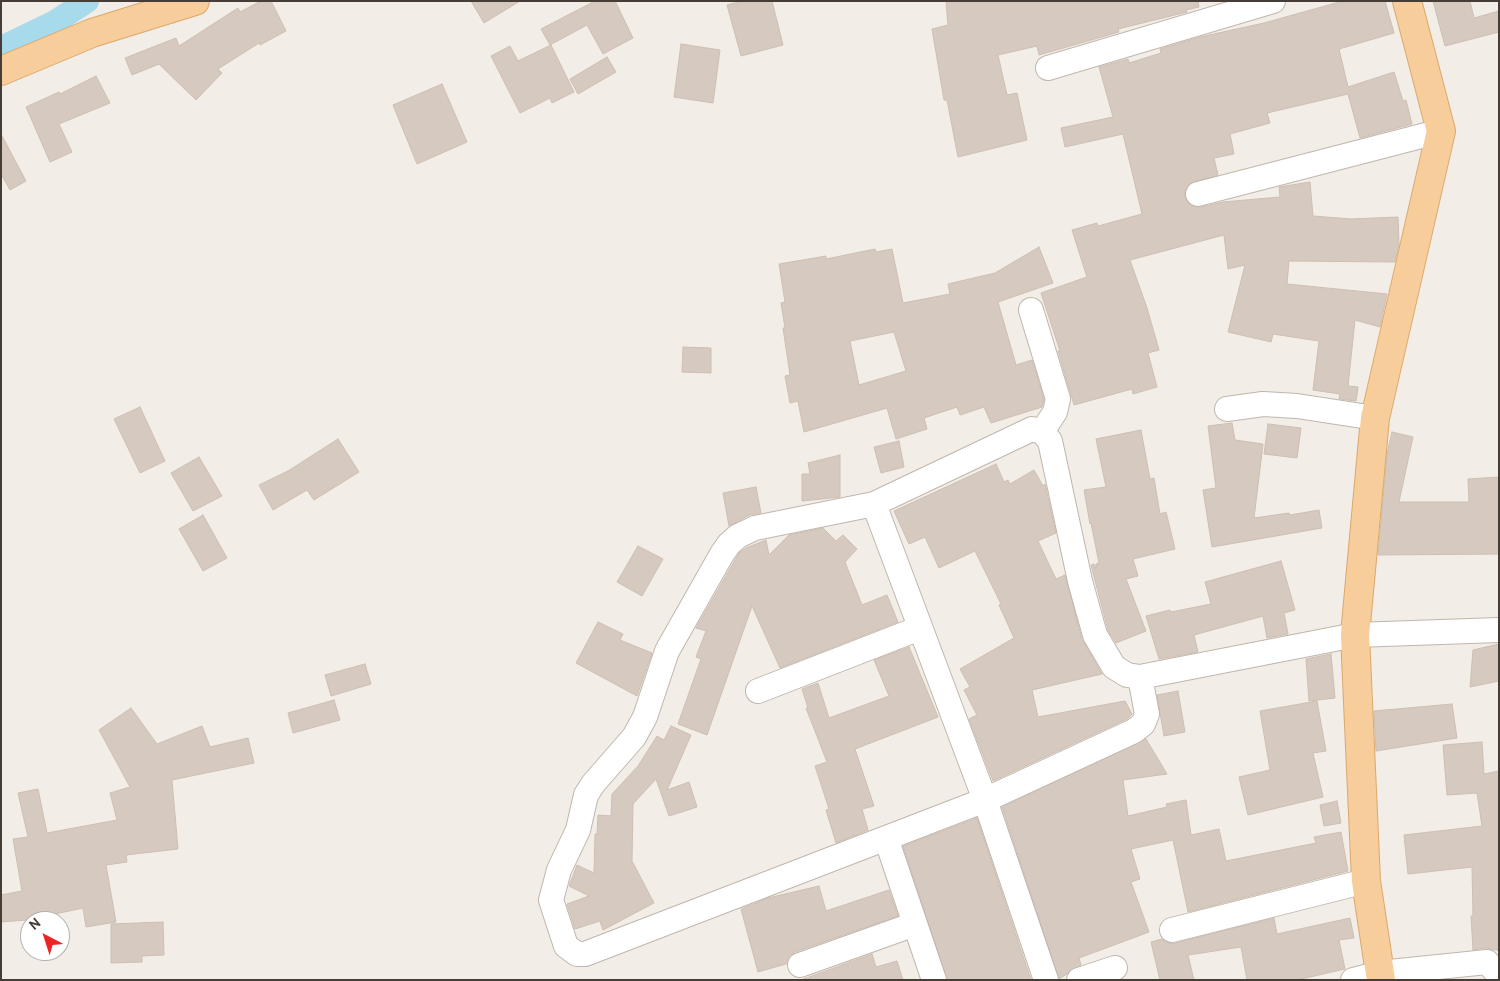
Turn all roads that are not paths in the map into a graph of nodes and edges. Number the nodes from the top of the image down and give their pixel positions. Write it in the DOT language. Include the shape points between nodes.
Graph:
graph roads {
  1 [pos="195,1"];
  2 [pos="1273,1"];
  3 [pos="1407,1"];
  4 [pos="1048,68"];
  5 [pos="1,71"];
  6 [pos="1441,131"];
  7 [pos="1198,194"];
  8 [pos="1031,310"];
  9 [pos="1227,409"];
  10 [pos="1376,418"];
  11 [pos="1042,432"];
  12 [pos="874,504"];
  13 [pos="920,628"];
  14 [pos="1499,630"];
  15 [pos="1355,635"];
  16 [pos="1140,677"];
  17 [pos="758,691"];
  18 [pos="985,800"];
  19 [pos="886,838"];
  20 [pos="1366,881"];
  21 [pos="915,924"];
  22 [pos="1172,930"];
  23 [pos="800,965"];
  24 [pos="1115,968"];
  25 [pos="1380,976"];
  26 [pos="1499,978"];
  27 [pos="934,980"];
  28 [pos="1046,980"];
  29 [pos="1079,980"];
  30 [pos="1353,980"];
  1 -- 5 [label="main road" via="92,34"];
  2 -- 4 [label="street"];
  3 -- 6 [label="main road"];
  6 -- 7 [label="street"];
  6 -- 10 [label="main road"];
  8 -- 11 [label="street" via="1058,399 1055,412"];
  9 -- 10 [label="street" via="1263,404 1297,406"];
  10 -- 15 [label="main road"];
  11 -- 12 [label="street" via="1032,429 1020,433"];
  11 -- 16 [label="street" via="1050,441 1095,635 1114,667 1127,675"];
  12 -- 13 [label="street"];
  12 -- 19 [label="street" via="755,528 738,536 722,554 667,651 645,717 634,738 586,795 578,830 559,870 551,900 566,946 577,954 585,954"];
  13 -- 17 [label="street"];
  13 -- 18 [label="street"];
  14 -- 15 [label="street"];
  15 -- 16 [label="street"];
  15 -- 20 [label="main road"];
  16 -- 18 [label="street" via="1147,714 1143,724"];
  18 -- 19 [label="street"];
  18 -- 28 [label="street"];
  19 -- 21 [label="street"];
  20 -- 22 [label="street"];
  20 -- 25 [label="main road"];
  21 -- 23 [label="street"];
  21 -- 27 [label="street"];
  24 -- 29 [label="street"];
  25 -- 26 [label="street" via="1488,962"];
  25 -- 30 [label="street"];
}
